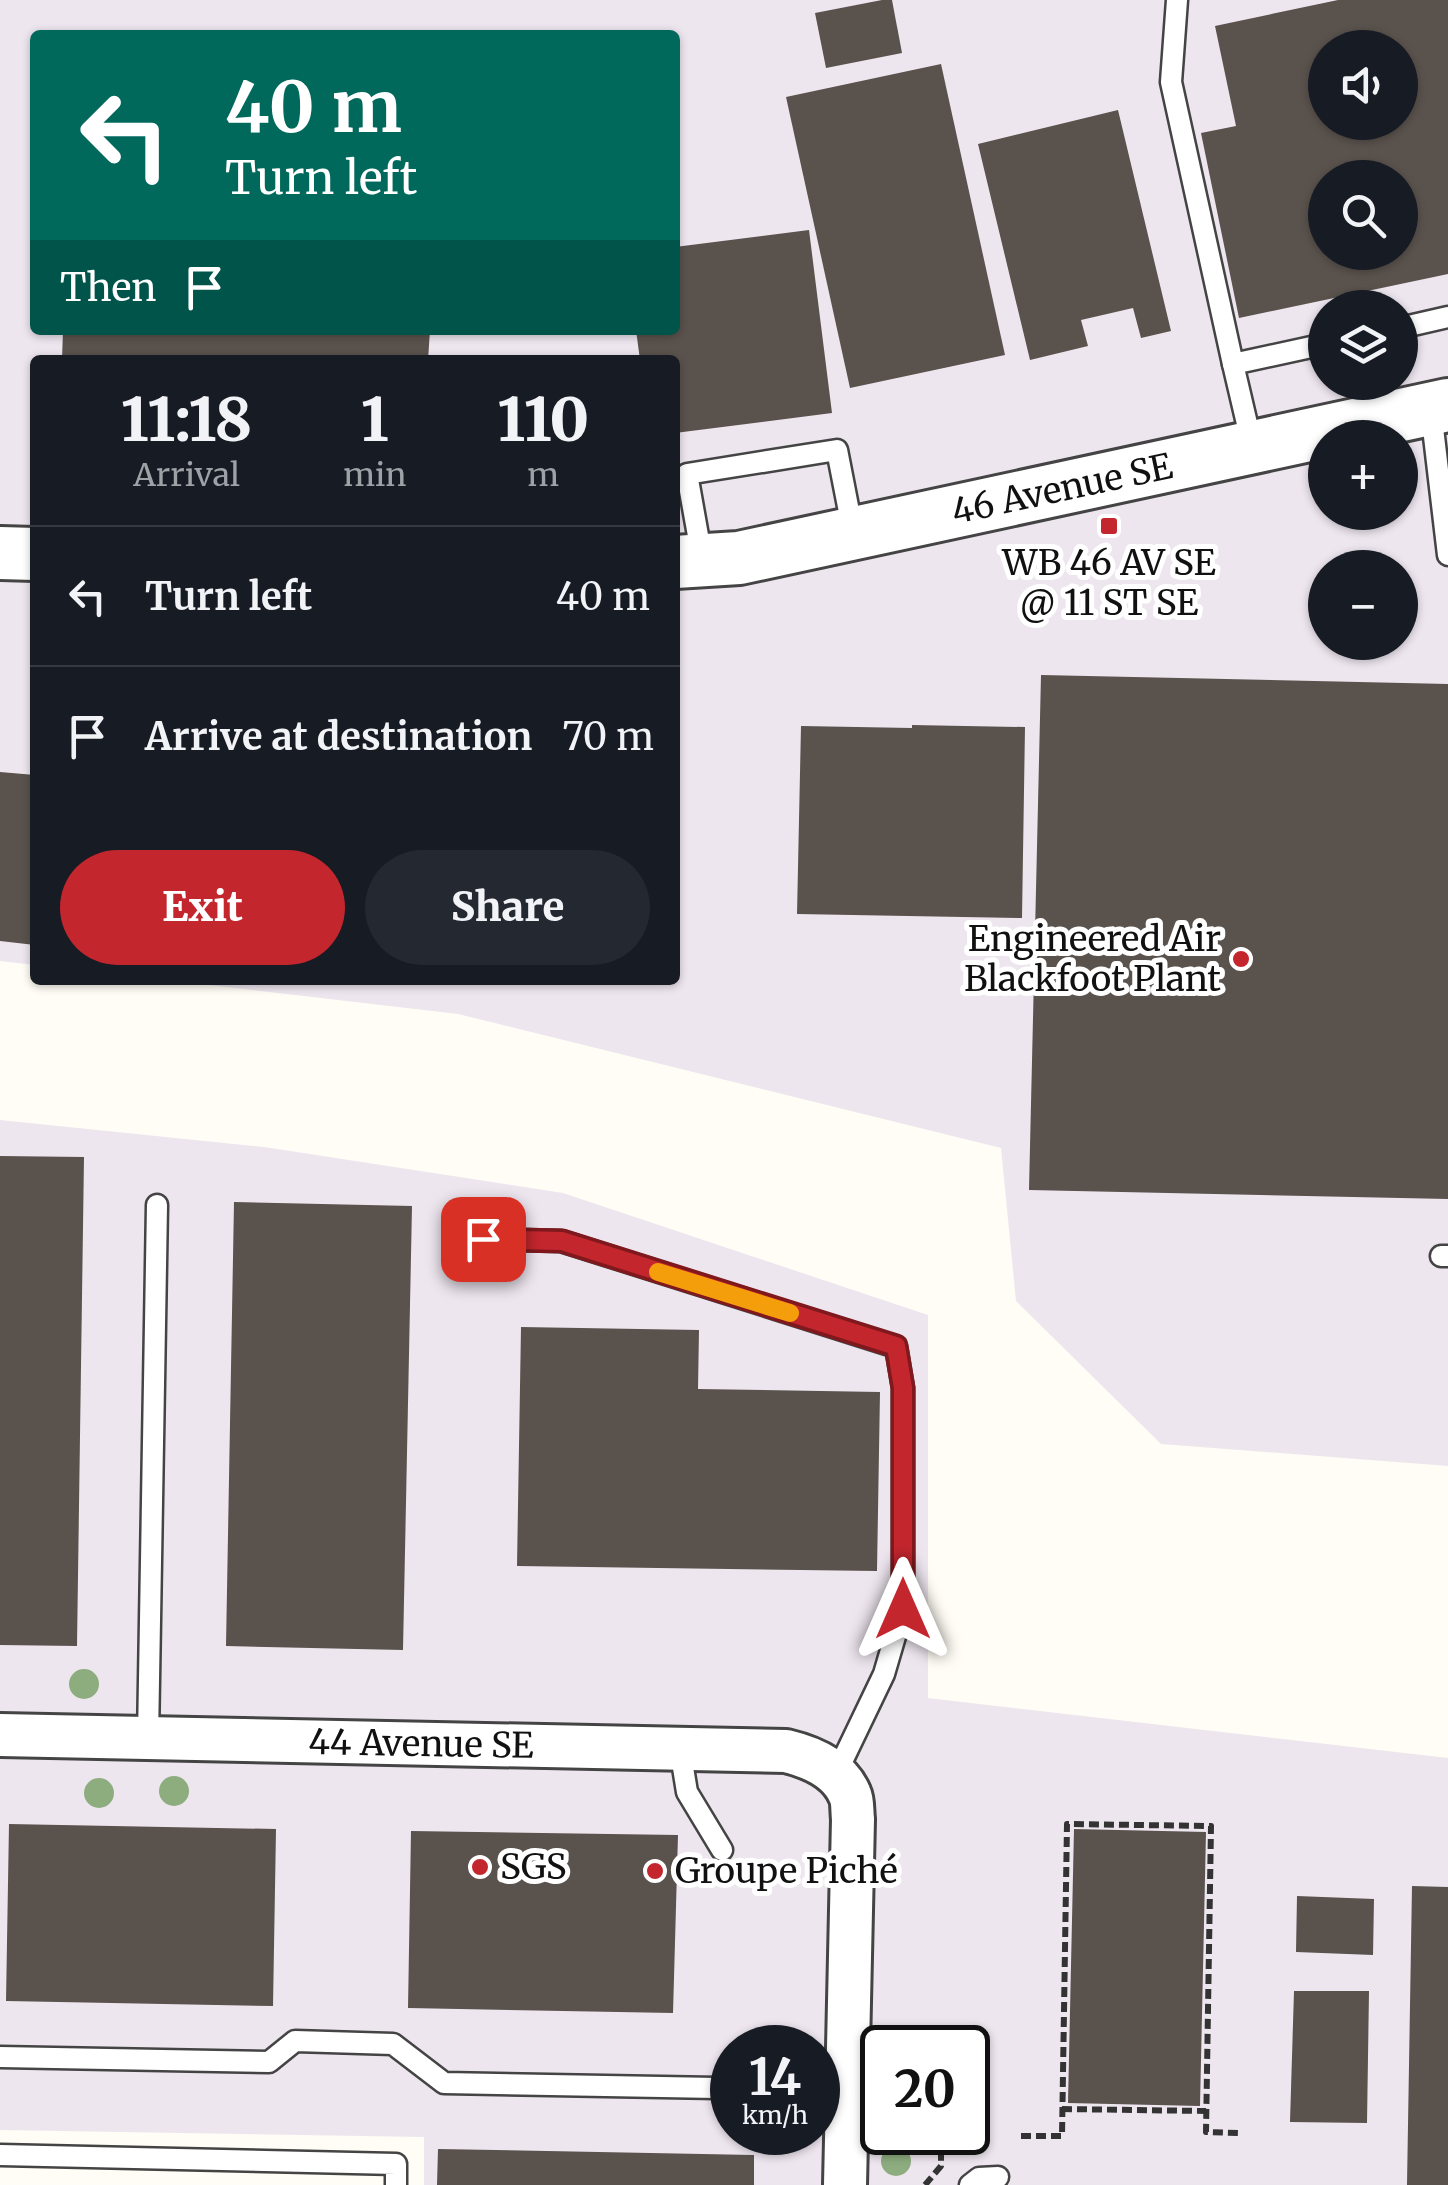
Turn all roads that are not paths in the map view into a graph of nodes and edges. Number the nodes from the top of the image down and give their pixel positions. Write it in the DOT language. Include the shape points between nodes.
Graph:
graph roads {
  1 [pos="1178,0"];
  2 [pos="1448,318"];
  3 [pos="1418,324"];
  4 [pos="1308,348"];
  5 [pos="1232,364"];
  6 [pos="1439,407"];
  7 [pos="1252,449"];
  8 [pos="853,534"];
  9 [pos="0,552"];
  10 [pos="30,554"];
  11 [pos="1448,555"];
  12 [pos="689,561"];
  13 [pos="157,1205"];
  14 [pos="483,1239"];
  15 [pos="0,1736"];
  16 [pos="148,1738"];
  17 [pos="680,1748"];
  18 [pos="836,1774"];
  19 [pos="722,1850"];
  20 [pos="0,2057"];
  21 [pos="710,2088"];
  22 [pos="0,2156"];
  23 [pos="998,2177"];
  24 [pos="396,2185"];
  25 [pos="845,2185"];
  26 [pos="970,2185"];
  1 -- 5 [label="lane" via="1171,82"];
  2 -- 3 [label="lane"];
  4 -- 5 [label="lane"];
  5 -- 7 [label="lane"];
  6 -- 7 [label="street, 46 Avenue SE"];
  6 -- 11 [label="lane"];
  7 -- 8 [label="street, 46 Avenue SE"];
  8 -- 12 [label="street, 46 Avenue SE" via="739,558"];
  8 -- 12 [label="lane" via="837,450 686,474"];
  9 -- 10 [label="street"];
  13 -- 16 [label="lane"];
  14 -- 18 [label="lane" via="562,1241 896,1346 903,1388 903,1609 884,1674"];
  15 -- 16 [label="street, 44 Avenue SE"];
  16 -- 17 [label="street, 44 Avenue SE"];
  17 -- 18 [label="street, 44 Avenue SE" via="786,1751 813,1757"];
  17 -- 19 [label="lane" via="687,1792"];
  18 -- 25 [label="street" via="850,1795 853,1819"];
  20 -- 21 [label="lane" via="269,2062 295,2041 393,2044 444,2083"];
  22 -- 24 [label="lane" via="396,2164"];
  23 -- 26 [label="lane"];
}
